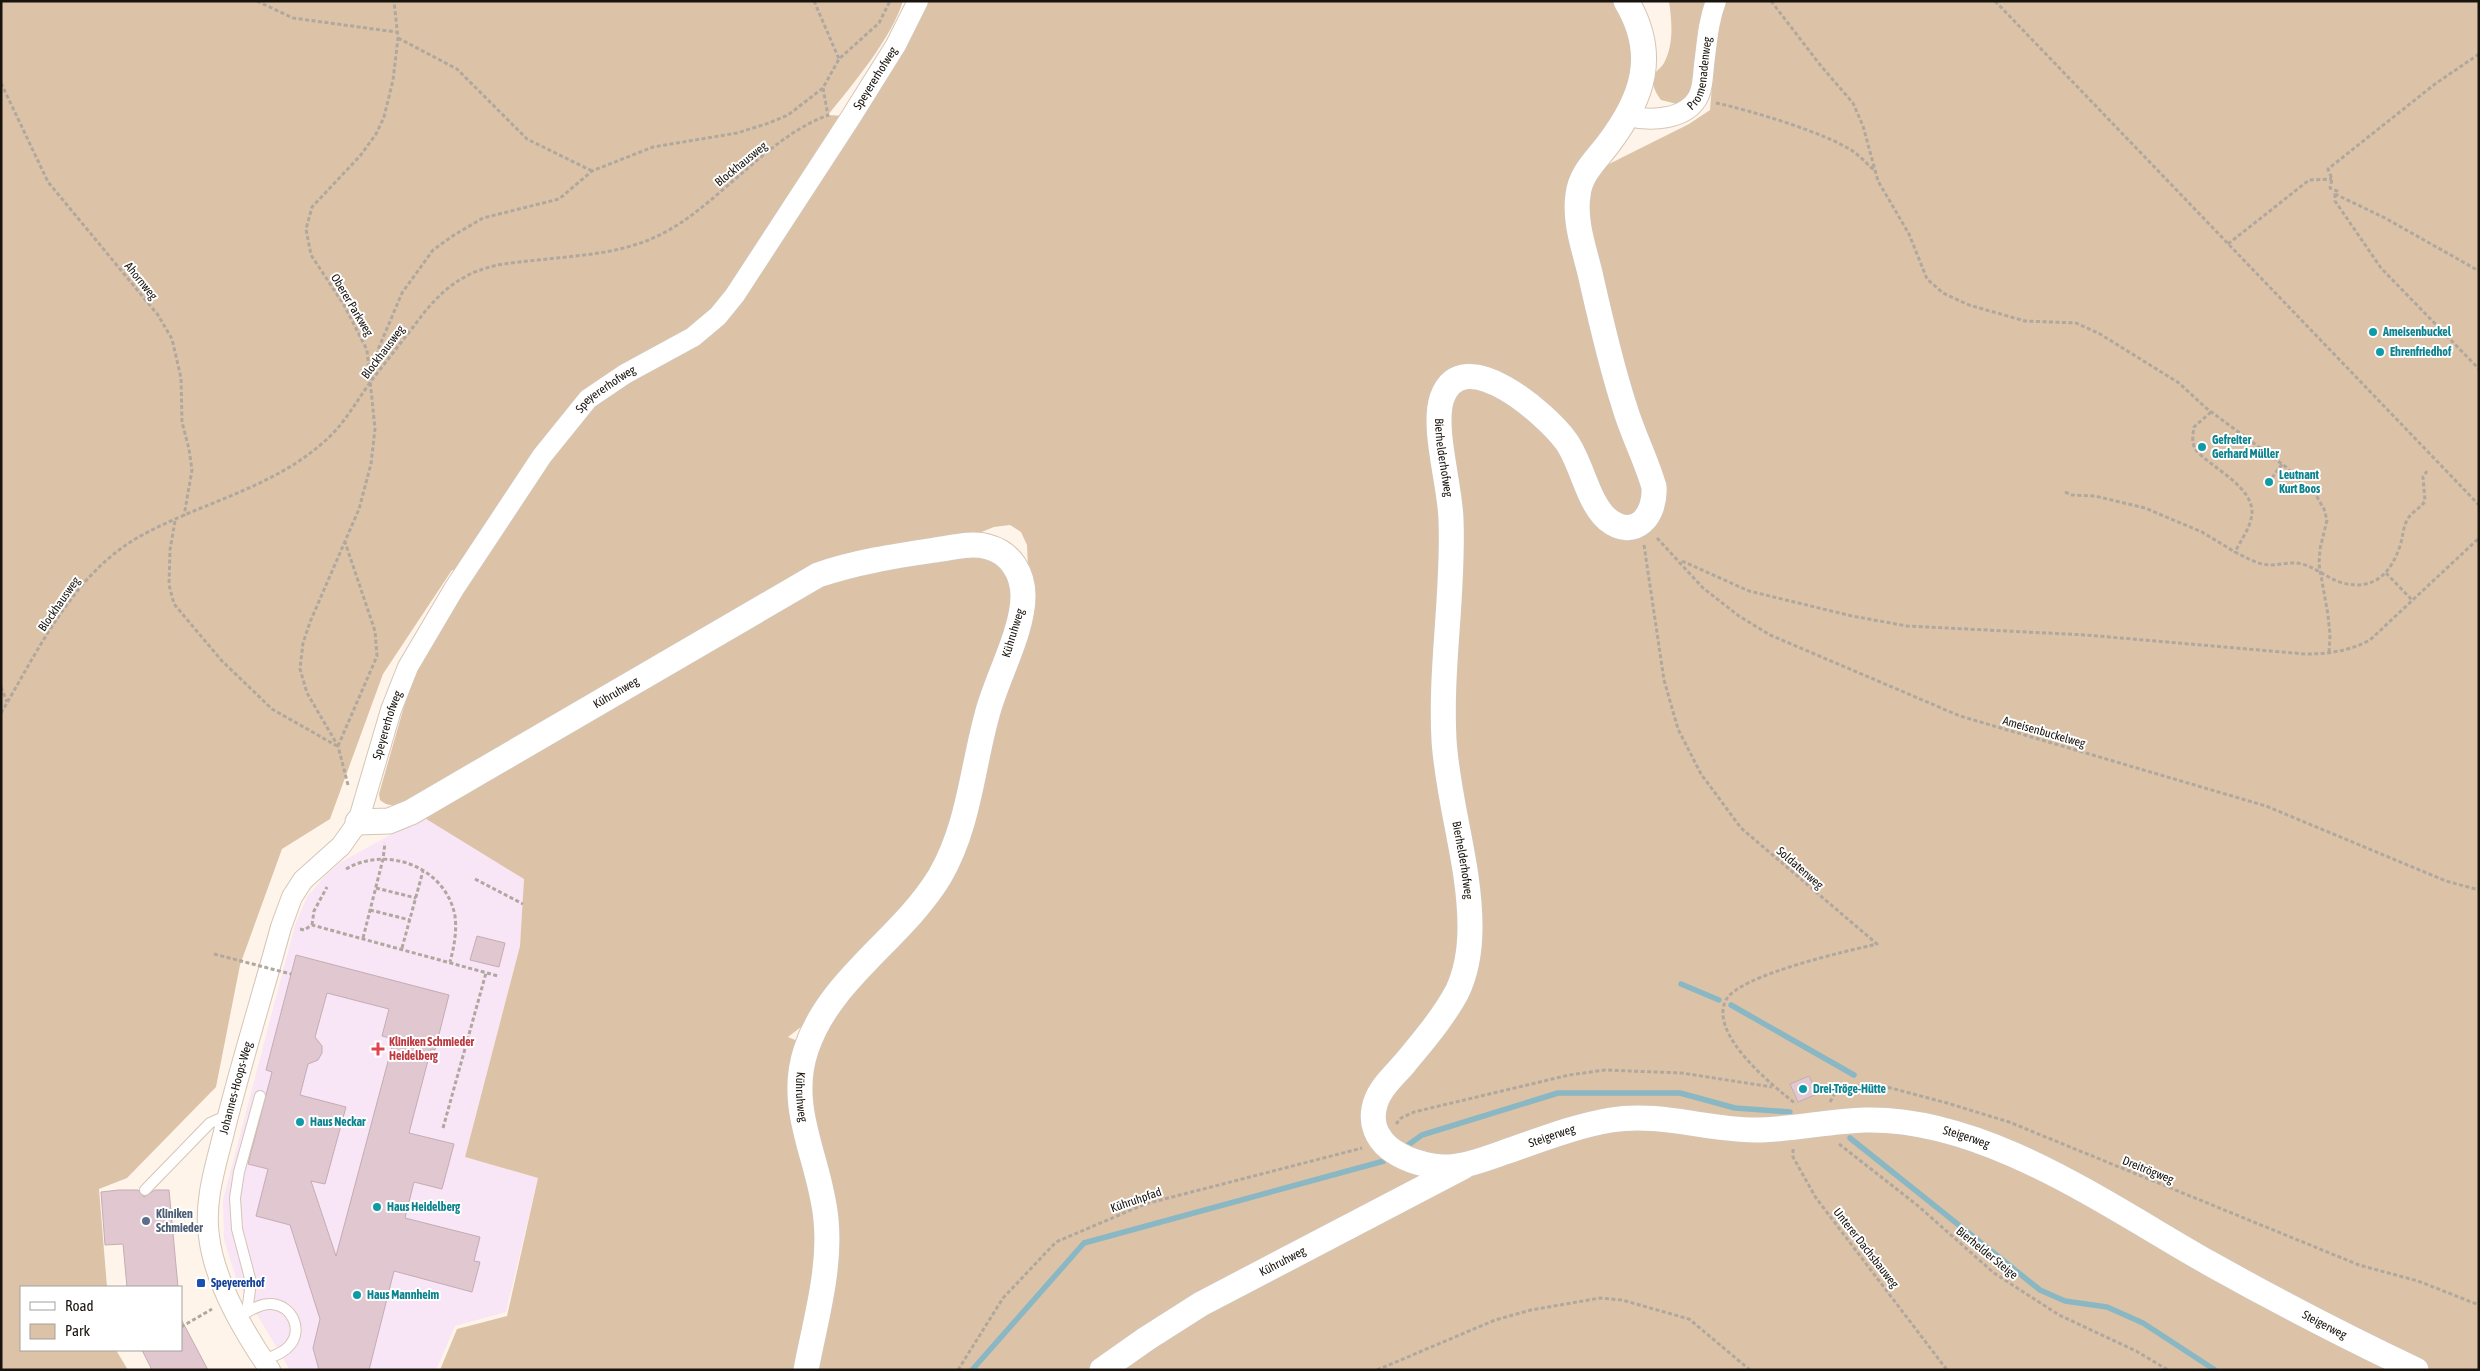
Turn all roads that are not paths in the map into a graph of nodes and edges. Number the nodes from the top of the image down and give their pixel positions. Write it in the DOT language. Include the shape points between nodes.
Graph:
graph roads {
  1 [pos="918,1"];
  2 [pos="1626,1"];
  3 [pos="1716,1"];
  4 [pos="1627,116"];
  5 [pos="370,822"];
  6 [pos="260,1096"];
  7 [pos="228,1114"];
  8 [pos="1469,1163"];
  9 [pos="145,1190"];
  10 [pos="243,1315"];
  11 [pos="267,1365"];
  12 [pos="806,1370"];
  13 [pos="1102,1370"];
  14 [pos="2416,1370"];
  1 -- 5 [label="street, Speyererhofweg" via="896,45 852,117 753,270 718,316 683,343 625,374 588,399 542,456 454,589 408,667 391,710"];
  2 -- 4 [label="street" via="1641,33 1644,61 1640,89"];
  3 -- 4 [label="street, Promenadenweg" via="1709,24 1701,88 1696,100 1683,111 1662,118"];
  4 -- 8 [label="street, Bierhelderhofweg" via="1584,175 1578,190 1577,208 1614,373 1654,487 1655,500 1643,534 1632,526 1620,526 1603,515 1564,438 1520,398 1492,381 1477,376 1461,379 1446,389 1439,412 1451,520 1444,673 1445,745 1468,898 1470,942 1466,969 1456,992 1441,1018 1377,1098 1373,1120 1382,1142 1397,1153 1426,1164 1446,1167"];
  5 -- 7 [label="street, Johannes-Hoops-Weg" via="308,874 288,906"];
  5 -- 12 [label="street, Kühruhweg" via="403,816 420,807 818,575 876,560 969,545 992,548 1013,564 1021,580 1022,610 987,715 966,810 953,850 919,906 833,998 818,1022 803,1058 799,1087 801,1111 805,1136 820,1180 827,1232 822,1283"];
  6 -- 10 [label="lane" via="234,1198 237,1229 251,1282"];
  7 -- 9 [label="lane" via="210,1123"];
  7 -- 10 [label="street, Johannes-Hoops-Weg" via="208,1200 208,1227 212,1250"];
  8 -- 13 [label="street, Kühruhweg" via="1446,1178 1312,1244 1201,1304"];
  8 -- 14 [label="street, Steigerweg" via="1616,1119 1660,1119 1748,1130 1880,1120 1913,1122 1964,1136 2026,1160 2234,1277"];
  10 -- 11 [label="street, Johannes-Hoops-Weg"];
  10 -- 11 [label="lane" via="266,1304 274,1304 289,1312 294,1319 296,1327 291,1344"];
}
